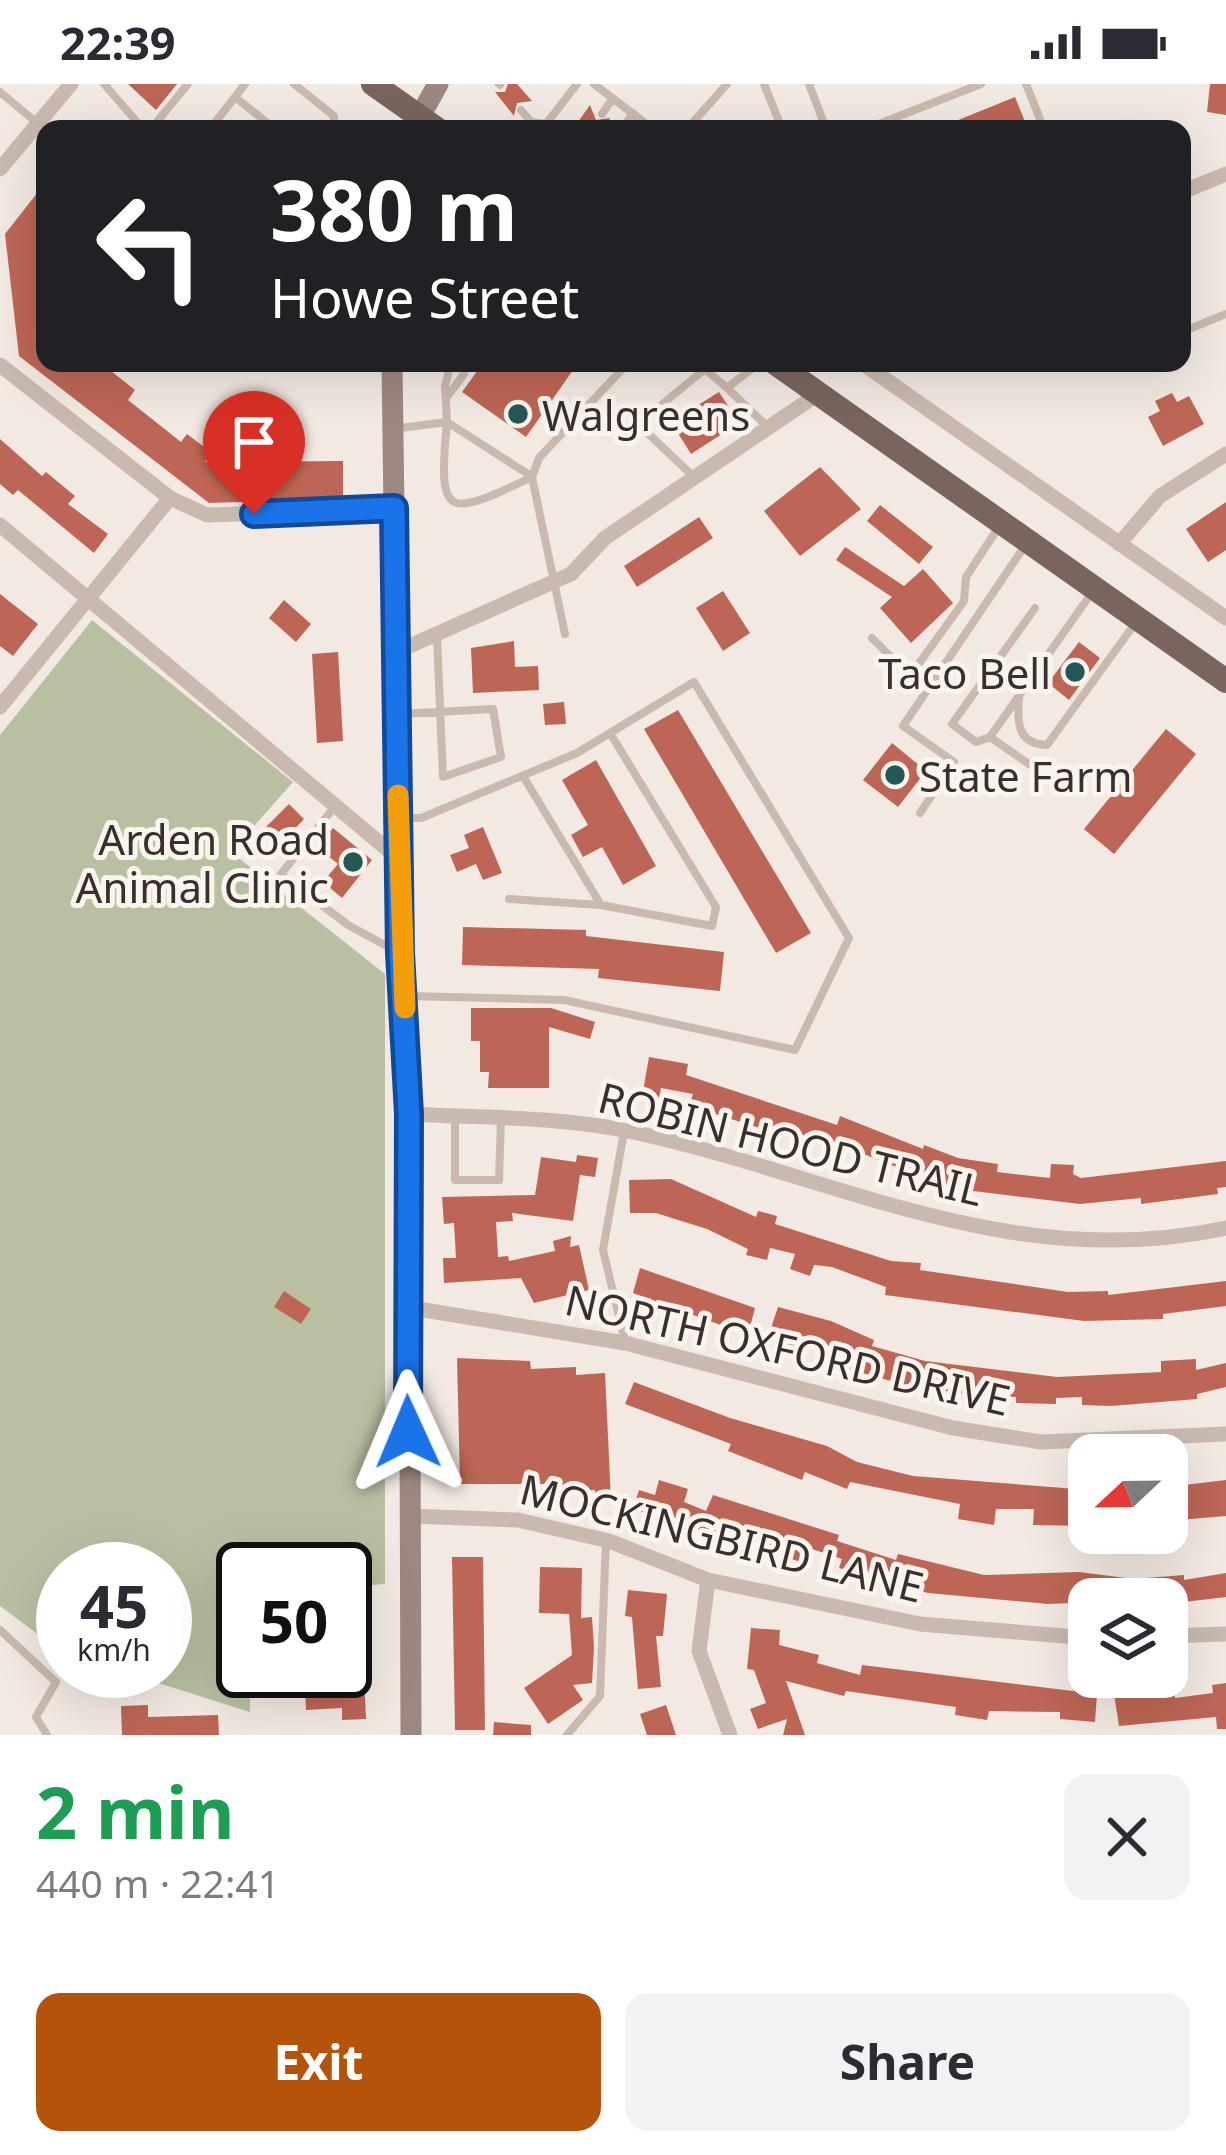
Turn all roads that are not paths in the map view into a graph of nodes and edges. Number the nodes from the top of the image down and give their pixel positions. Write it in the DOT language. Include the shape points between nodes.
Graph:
graph roads {
  1 [pos="70,84"];
  2 [pos="188,84"];
  3 [pos="245,84"];
  4 [pos="294,84"];
  5 [pos="373,84"];
  6 [pos="438,84"];
  7 [pos="577,84"];
  8 [pos="594,84"];
  9 [pos="728,84"];
  10 [pos="764,84"];
  11 [pos="809,84"];
  12 [pos="981,84"];
  13 [pos="1026,84"];
  14 [pos="107,85"];
  15 [pos="0,92"];
  16 [pos="235,97"];
  17 [pos="613,98"];
  18 [pos="521,110"];
  19 [pos="633,113"];
  20 [pos="602,114"];
  21 [pos="41,120"];
  22 [pos="136,120"];
  23 [pos="155,120"];
  24 [pos="217,120"];
  25 [pos="263,120"];
  26 [pos="334,120"];
  27 [pos="418,120"];
  28 [pos="426,120"];
  29 [pos="529,120"];
  30 [pos="554,120"];
  31 [pos="628,120"];
  32 [pos="642,120"];
  33 [pos="695,120"];
  34 [pos="778,120"];
  35 [pos="823,120"];
  36 [pos="889,120"];
  37 [pos="1041,120"];
  38 [pos="36,122"];
  39 [pos="36,126"];
  40 [pos="0,141"];
  41 [pos="14,153"];
  42 [pos="0,170"];
  43 [pos="1226,174"];
  44 [pos="1191,188"];
  45 [pos="1226,314"];
  46 [pos="1191,328"];
  47 [pos="0,365"];
  48 [pos="392,372"];
  49 [pos="450,372"];
  50 [pos="620,372"];
  51 [pos="701,372"];
  52 [pos="713,372"];
  53 [pos="747,372"];
  54 [pos="788,372"];
  55 [pos="875,372"];
  56 [pos="464,374"];
  57 [pos="727,388"];
  58 [pos="818,394"];
  59 [pos="446,400"];
  60 [pos="446,422"];
  61 [pos="769,428"];
  62 [pos="393,429"];
  63 [pos="1226,454"];
  64 [pos="532,477"];
  65 [pos="695,478"];
  66 [pos="170,498"];
  67 [pos="394,508"];
  68 [pos="1001,524"];
  69 [pos="0,525"];
  70 [pos="1028,543"];
  71 [pos="1119,544"];
  72 [pos="554,583"];
  73 [pos="1094,590"];
  74 [pos="88,596"];
  75 [pos="1034,608"];
  76 [pos="1226,618"];
  77 [pos="1138,620"];
  78 [pos="437,634"];
  79 [pos="565,634"];
  80 [pos="872,638"];
  81 [pos="396,652"];
  82 [pos="1226,681"];
  83 [pos="1018,696"];
  84 [pos="0,707"];
  85 [pos="441,712"];
  86 [pos="397,714"];
  87 [pos="610,733"];
  88 [pos="990,736"];
  89 [pos="1036,769"];
  90 [pos="523,776"];
  91 [pos="336,806"];
  92 [pos="920,814"];
  93 [pos="398,818"];
  94 [pos="399,859"];
  95 [pos="509,899"];
  96 [pos="601,905"];
  97 [pos="400,953"];
  98 [pos="404,997"];
  99 [pos="409,1114"];
  100 [pos="455,1116"];
  101 [pos="502,1119"];
  102 [pos="625,1130"];
  103 [pos="1226,1228"];
  104 [pos="406,1307"];
  105 [pos="625,1342"];
  106 [pos="1226,1434"];
  107 [pos="409,1516"];
  108 [pos="606,1540"];
  109 [pos="708,1580"];
  110 [pos="0,1630"];
  111 [pos="1226,1634"];
  112 [pos="1188,1635"];
  113 [pos="1068,1636"];
  114 [pos="47,1735"];
  115 [pos="411,1735"];
  116 [pos="568,1735"];
  117 [pos="730,1735"];
  1 -- 21 [label="street"];
  2 -- 23 [label="lane"];
  3 -- 16 [label="lane"];
  4 -- 26 [label="lane"];
  5 -- 27 [label="main road"];
  6 -- 28 [label="main road"];
  7 -- 30 [label="lane"];
  8 -- 17 [label="lane"];
  9 -- 33 [label="lane"];
  10 -- 34 [label="lane"];
  11 -- 35 [label="lane"];
  12 -- 36 [label="lane"];
  13 -- 37 [label="lane"];
  14 -- 22 [label="lane"];
  15 -- 38 [label="lane"];
  16 -- 24 [label="lane"];
  16 -- 25 [label="lane"];
  17 -- 19 [label="lane"];
  17 -- 20 [label="lane"];
  18 -- 29 [label="lane"];
  19 -- 31 [label="lane"];
  19 -- 32 [label="lane"];
  39 -- 41 [label="street"];
  40 -- 41 [label="lane"];
  41 -- 42 [label="street"];
  43 -- 44 [label="street"];
  45 -- 46 [label="lane"];
  47 -- 66 [label="street"];
  48 -- 62 [label="main road"];
  49 -- 59 [label="lane"];
  50 -- 64 [label="lane" via="539,458"];
  51 -- 65 [label="lane" via="638,424"];
  52 -- 57 [label="lane"];
  53 -- 57 [label="lane"];
  54 -- 58 [label="main road"];
  55 -- 71 [label="street"];
  56 -- 59 [label="lane"];
  57 -- 61 [label="lane"];
  58 -- 61 [label="street"];
  58 -- 68 [label="main road"];
  59 -- 60 [label="lane"];
  60 -- 62 [label="lane"];
  60 -- 64 [label="lane"];
  60 -- 64 [label="lane" via="447,499 471,507"];
  61 -- 65 [label="street"];
  62 -- 67 [label="main road"];
  63 -- 71 [label="street" via="1160,496"];
  64 -- 72 [label="lane"];
  65 -- 72 [label="street"];
  66 -- 67 [label="street" via="207,515"];
  66 -- 74 [label="street"];
  67 -- 81 [label="main road"];
  68 -- 70 [label="main road"];
  68 -- 80 [label="lane" via="966,577 964,601 910,676"];
  69 -- 74 [label="street"];
  70 -- 73 [label="main road"];
  70 -- 92 [label="lane" via="903,726 954,762"];
  71 -- 76 [label="street"];
  72 -- 78 [label="street"];
  72 -- 79 [label="lane"];
  73 -- 77 [label="main road"];
  73 -- 83 [label="lane"];
  74 -- 84 [label="street"];
  74 -- 91 [label="street"];
  75 -- 88 [label="lane" via="952,724 976,742"];
  77 -- 82 [label="main road"];
  77 -- 83 [label="lane" via="1047,745 1023,736"];
  78 -- 81 [label="street"];
  78 -- 85 [label="lane"];
  81 -- 86 [label="main road"];
  83 -- 88 [label="lane"];
  85 -- 85 [label="lane" via="493,709 501,758 442,777"];
  85 -- 86 [label="lane"];
  86 -- 93 [label="main road"];
  87 -- 90 [label="lane"];
  87 -- 96 [label="lane" via="716,907 712,926"];
  87 -- 98 [label="lane" via="694,682 849,938 795,1050 564,1000"];
  88 -- 89 [label="lane"];
  90 -- 93 [label="lane" via="421,818"];
  90 -- 96 [label="lane"];
  91 -- 94 [label="street"];
  91 -- 97 [label="lane" via="280,874"];
  93 -- 94 [label="main road"];
  94 -- 97 [label="main road"];
  95 -- 96 [label="lane"];
  97 -- 98 [label="main road"];
  98 -- 99 [label="main road"];
  99 -- 100 [label="street, ROBIN HOOD TRAIL"];
  99 -- 104 [label="main road"];
  100 -- 101 [label="street, ROBIN HOOD TRAIL"];
  100 -- 101 [label="lane" via="455,1180 499,1180"];
  101 -- 102 [label="street, ROBIN HOOD TRAIL"];
  102 -- 103 [label="street, ROBIN HOOD TRAIL" via="989,1232 1101,1239"];
  102 -- 105 [label="lane" via="603,1250"];
  104 -- 105 [label="street, NORTH OXFORD DRIVE"];
  104 -- 107 [label="main road"];
  105 -- 106 [label="street, NORTH OXFORD DRIVE" via="953,1429 1041,1442"];
  107 -- 108 [label="street, MOCKINGBIRD LANE" via="518,1520"];
  107 -- 115 [label="main road"];
  108 -- 109 [label="street, MOCKINGBIRD LANE"];
  108 -- 116 [label="lane" via="600,1696"];
  109 -- 113 [label="street, MOCKINGBIRD LANE" via="920,1624"];
  109 -- 117 [label="street" via="699,1651"];
  110 -- 114 [label="lane" via="56,1682 36,1718"];
  111 -- 112 [label="street"];
}
